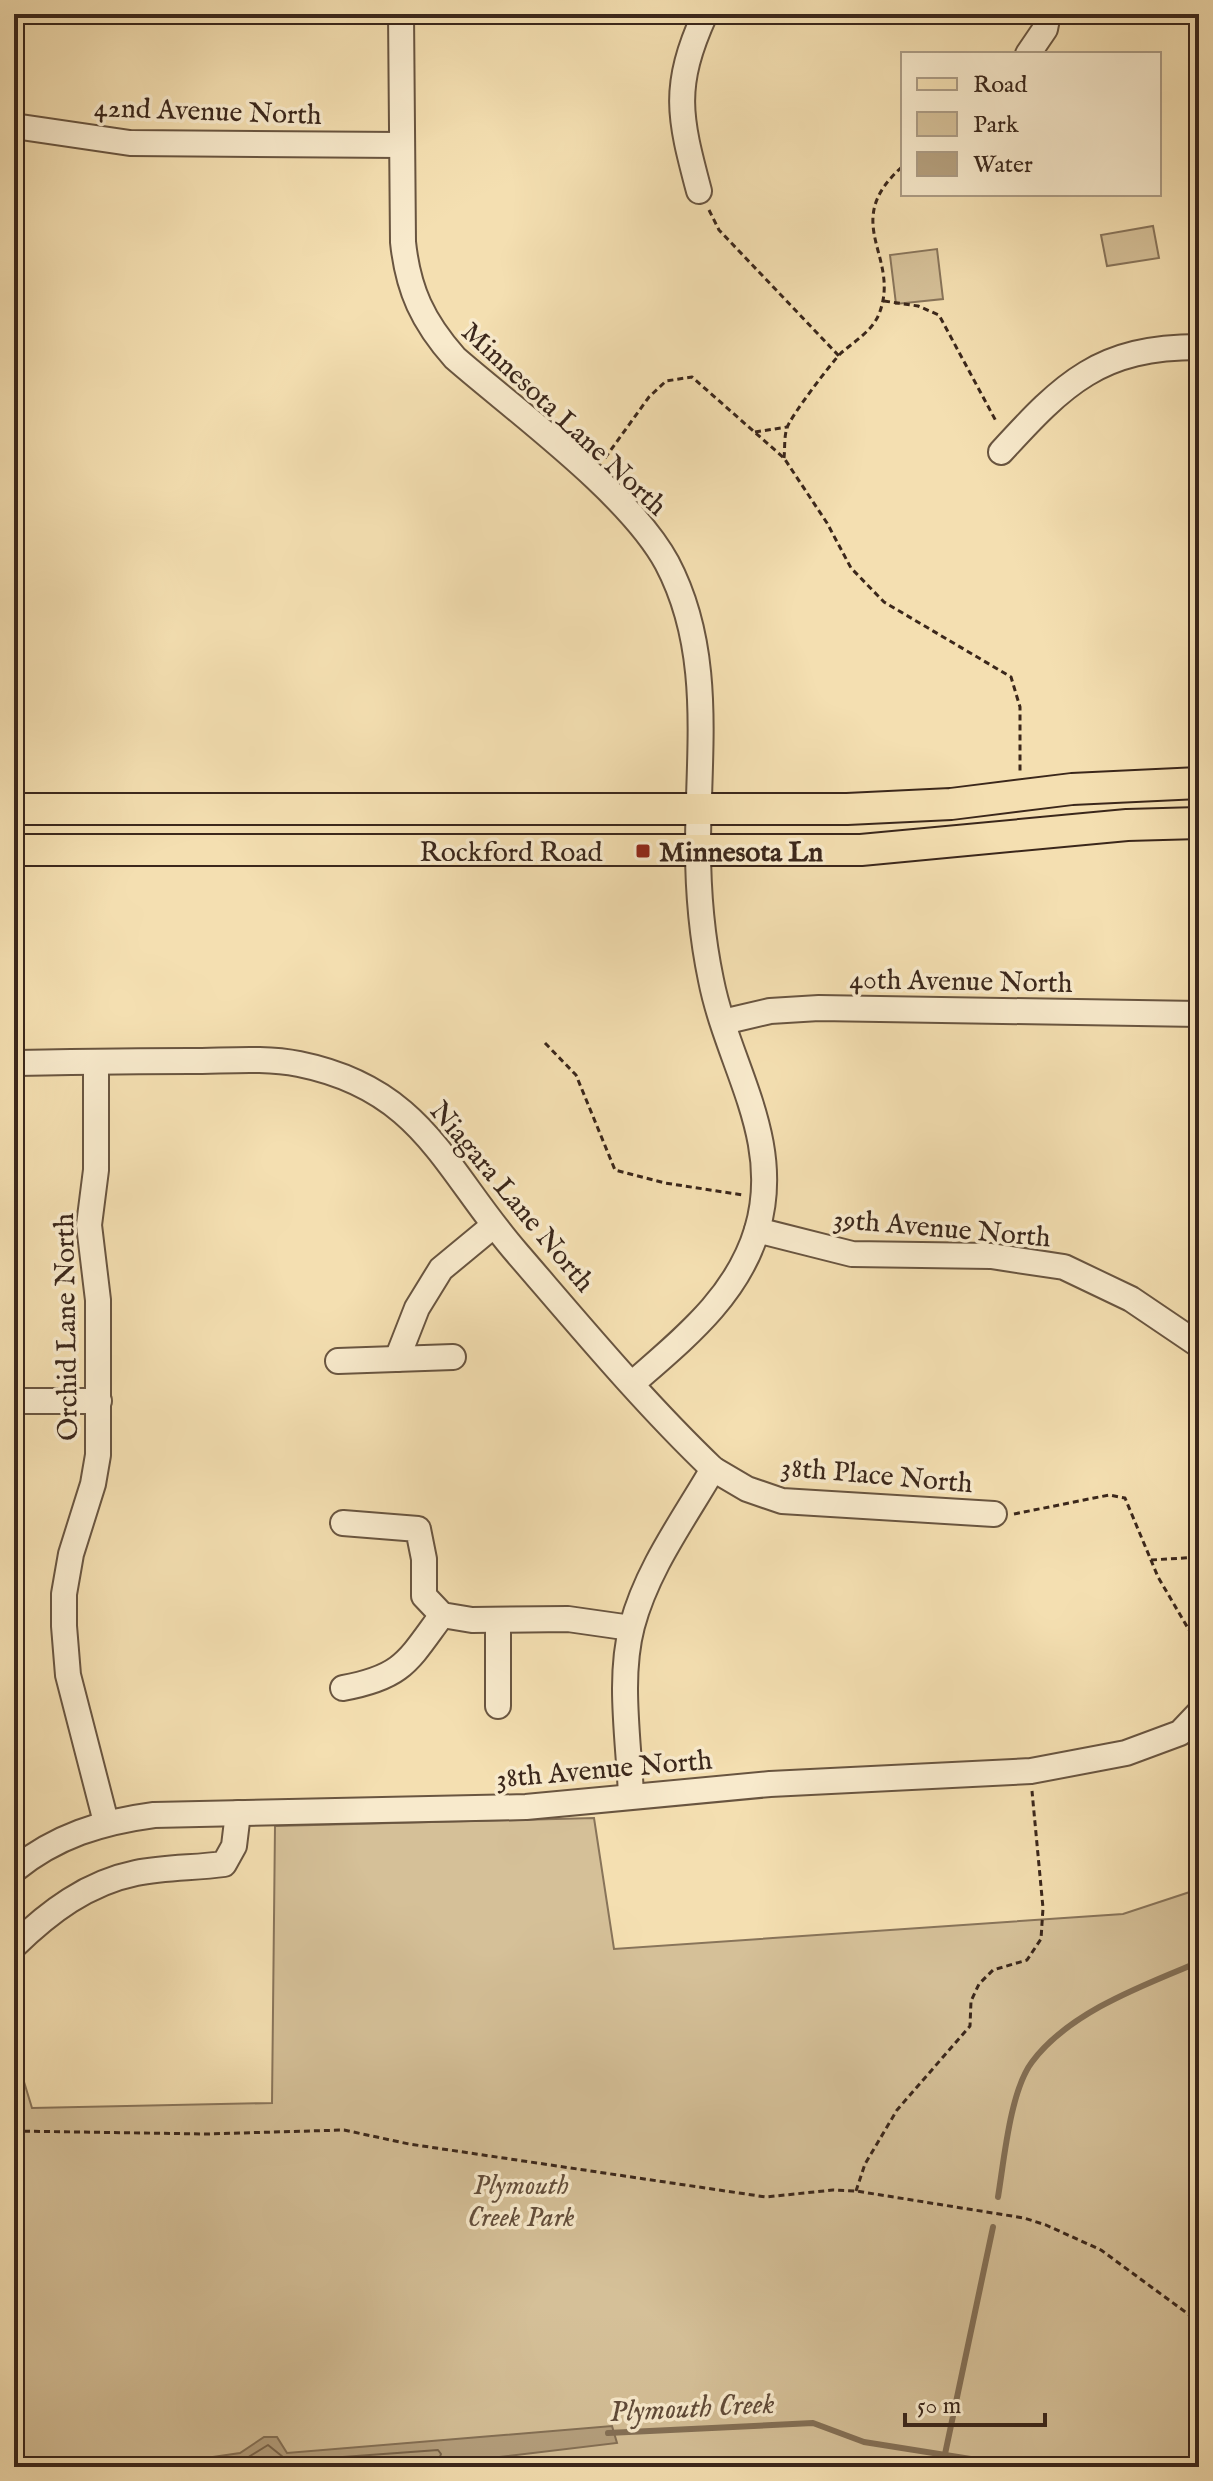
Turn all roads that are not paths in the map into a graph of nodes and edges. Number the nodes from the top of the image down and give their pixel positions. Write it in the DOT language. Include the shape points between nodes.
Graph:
graph roads {
  1 [pos="401,14"];
  2 [pos="705,14"];
  3 [pos="1048,14"];
  4 [pos="1029,52"];
  5 [pos="14,126"];
  6 [pos="401,145"];
  7 [pos="699,191"];
  8 [pos="1199,347"];
  9 [pos="1006,447"];
  10 [pos="1199,783"];
  11 [pos="14,809"];
  12 [pos="699,809"];
  13 [pos="1199,823"];
  14 [pos="14,850"];
  15 [pos="698,851"];
  16 [pos="1199,1014"];
  17 [pos="723,1022"];
  18 [pos="96,1062"];
  19 [pos="14,1063"];
  20 [pos="493,1226"];
  21 [pos="757,1230"];
  22 [pos="1199,1345"];
  23 [pos="453,1357"];
  24 [pos="397,1359"];
  25 [pos="338,1361"];
  26 [pos="633,1383"];
  27 [pos="14,1401"];
  28 [pos="99,1401"];
  29 [pos="713,1469"];
  30 [pos="994,1514"];
  31 [pos="343,1523"];
  32 [pos="442,1615"];
  33 [pos="498,1620"];
  34 [pos="631,1628"];
  35 [pos="343,1688"];
  36 [pos="498,1706"];
  37 [pos="1199,1713"];
  38 [pos="631,1796"];
  39 [pos="238,1813"];
  40 [pos="106,1822"];
  41 [pos="14,1870"];
  42 [pos="14,1946"];
  1 -- 6 [label="street, Minnesota Lane North"];
  2 -- 7 [label="street" via="680,81 681,123"];
  3 -- 4 [label="street"];
  5 -- 6 [label="street, 42nd Avenue North" via="130,143"];
  6 -- 12 [label="street, Minnesota Lane North" via="406,274 433,334 638,521 686,604 698,650 701,697"];
  8 -- 9 [label="street" via="1143,351 1104,363 1069,383"];
  10 -- 12 [label="main road, Rockford Road" via="1072,789 936,805"];
  11 -- 12 [label="main road, Rockford Road"];
  12 -- 15 [label="street, Minnesota Lane North"];
  13 -- 15 [label="main road, Rockford Road" via="861,850"];
  14 -- 15 [label="main road, Rockford Road"];
  15 -- 17 [label="street, Minnesota Lane North" via="703,929"];
  16 -- 17 [label="street, 40th Avenue North" via="819,1008 770,1011"];
  17 -- 21 [label="street, Minnesota Lane North" via="762,1138 765,1181"];
  18 -- 19 [label="street"];
  18 -- 20 [label="street, Niagara Lane North" via="298,1064 337,1074 406,1114 435,1141"];
  18 -- 28 [label="street, Orchid Lane North" via="96,1170 89,1225 98,1300"];
  20 -- 24 [label="street" via="441,1269 417,1308"];
  20 -- 26 [label="street, Niagara Lane North"];
  21 -- 22 [label="street, 39th Avenue North" via="852,1254 991,1256 1064,1267 1131,1299"];
  21 -- 26 [label="street, Minnesota Lane North" via="721,1299"];
  23 -- 24 [label="street"];
  24 -- 25 [label="street"];
  26 -- 29 [label="street, Niagara Lane North"];
  27 -- 28 [label="street"];
  28 -- 40 [label="street, Orchid Lane North" via="98,1455 71,1554 64,1626 68,1675"];
  29 -- 30 [label="street, 38th Place North" via="782,1501"];
  29 -- 34 [label="street" via="657,1565"];
  31 -- 32 [label="street" via="418,1529 424,1596"];
  32 -- 33 [label="street"];
  32 -- 35 [label="street" via="403,1668"];
  33 -- 34 [label="street" via="568,1619"];
  33 -- 36 [label="street"];
  34 -- 38 [label="street" via="626,1661"];
  37 -- 38 [label="street, 38th Avenue North" via="1180,1733 1126,1753 1031,1771"];
  38 -- 39 [label="street, 38th Avenue North" via="526,1807"];
  39 -- 40 [label="street, 38th Avenue North"];
  39 -- 42 [label="street" via="234,1846 224,1864 135,1873 99,1885 70,1898"];
  40 -- 41 [label="street, 38th Avenue North" via="47,1846"];
}
